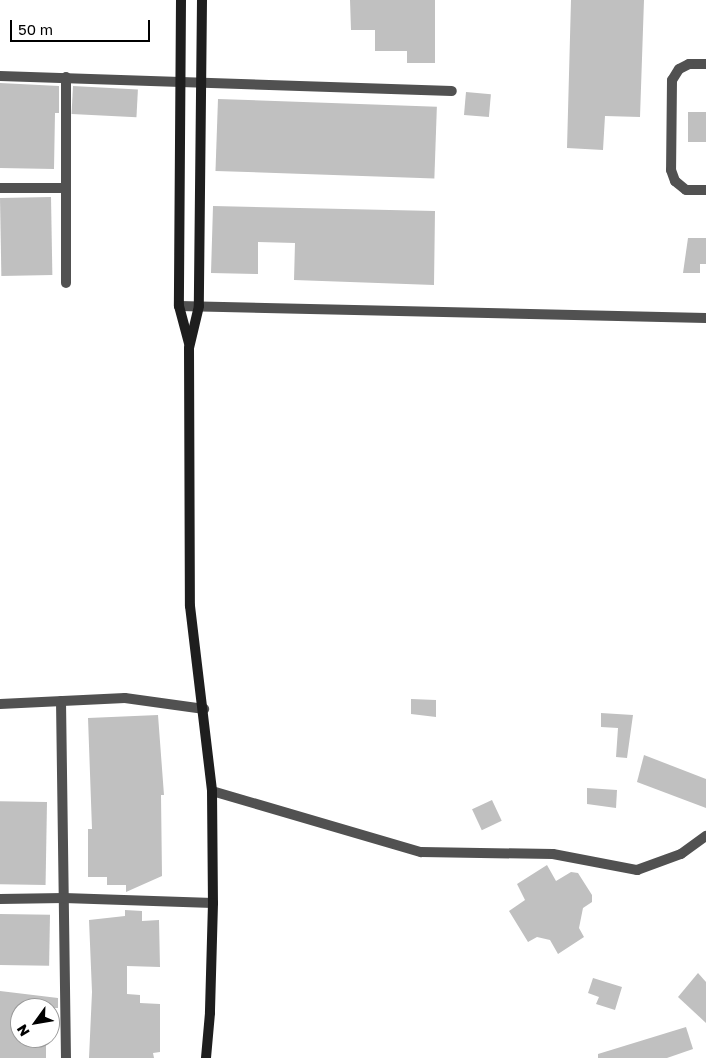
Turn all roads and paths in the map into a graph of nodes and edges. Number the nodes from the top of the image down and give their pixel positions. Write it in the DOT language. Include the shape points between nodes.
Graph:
graph roads {
  1 [pos="181,0"];
  2 [pos="202,0"];
  3 [pos="706,64"];
  4 [pos="0,76"];
  5 [pos="66,76"];
  6 [pos="181,82"];
  7 [pos="201,82"];
  8 [pos="452,91"];
  9 [pos="0,188"];
  10 [pos="66,188"];
  11 [pos="706,190"];
  12 [pos="66,283"];
  13 [pos="179,306"];
  14 [pos="199,306"];
  15 [pos="706,318"];
  16 [pos="189,348"];
  17 [pos="61,701"];
  18 [pos="0,704"];
  19 [pos="204,709"];
  20 [pos="212,791"];
  21 [pos="706,836"];
  22 [pos="64,898"];
  23 [pos="0,899"];
  24 [pos="213,903"];
  25 [pos="66,1058"];
  26 [pos="206,1058"];
  1 -- 6 [label="street"];
  2 -- 7 [label="street"];
  3 -- 11 [label="street" via="689,64 672,80 670,170 675,181 686,190"];
  4 -- 5 [label="street"];
  5 -- 6 [label="street"];
  5 -- 10 [label="street"];
  6 -- 7 [label="street"];
  6 -- 13 [label="street"];
  7 -- 8 [label="street"];
  7 -- 14 [label="street"];
  9 -- 10 [label="street"];
  10 -- 12 [label="street"];
  13 -- 14 [label="street"];
  13 -- 16 [label="street"];
  14 -- 15 [label="street"];
  14 -- 16 [label="street"];
  16 -- 19 [label="street" via="190,606"];
  17 -- 18 [label="street"];
  17 -- 19 [label="street" via="125,698"];
  17 -- 22 [label="street"];
  19 -- 20 [label="street"];
  20 -- 21 [label="street" via="421,852 552,854 637,870 681,854"];
  20 -- 24 [label="street"];
  22 -- 23 [label="street"];
  22 -- 24 [label="street"];
  22 -- 25 [label="street"];
  24 -- 26 [label="street"];
}
